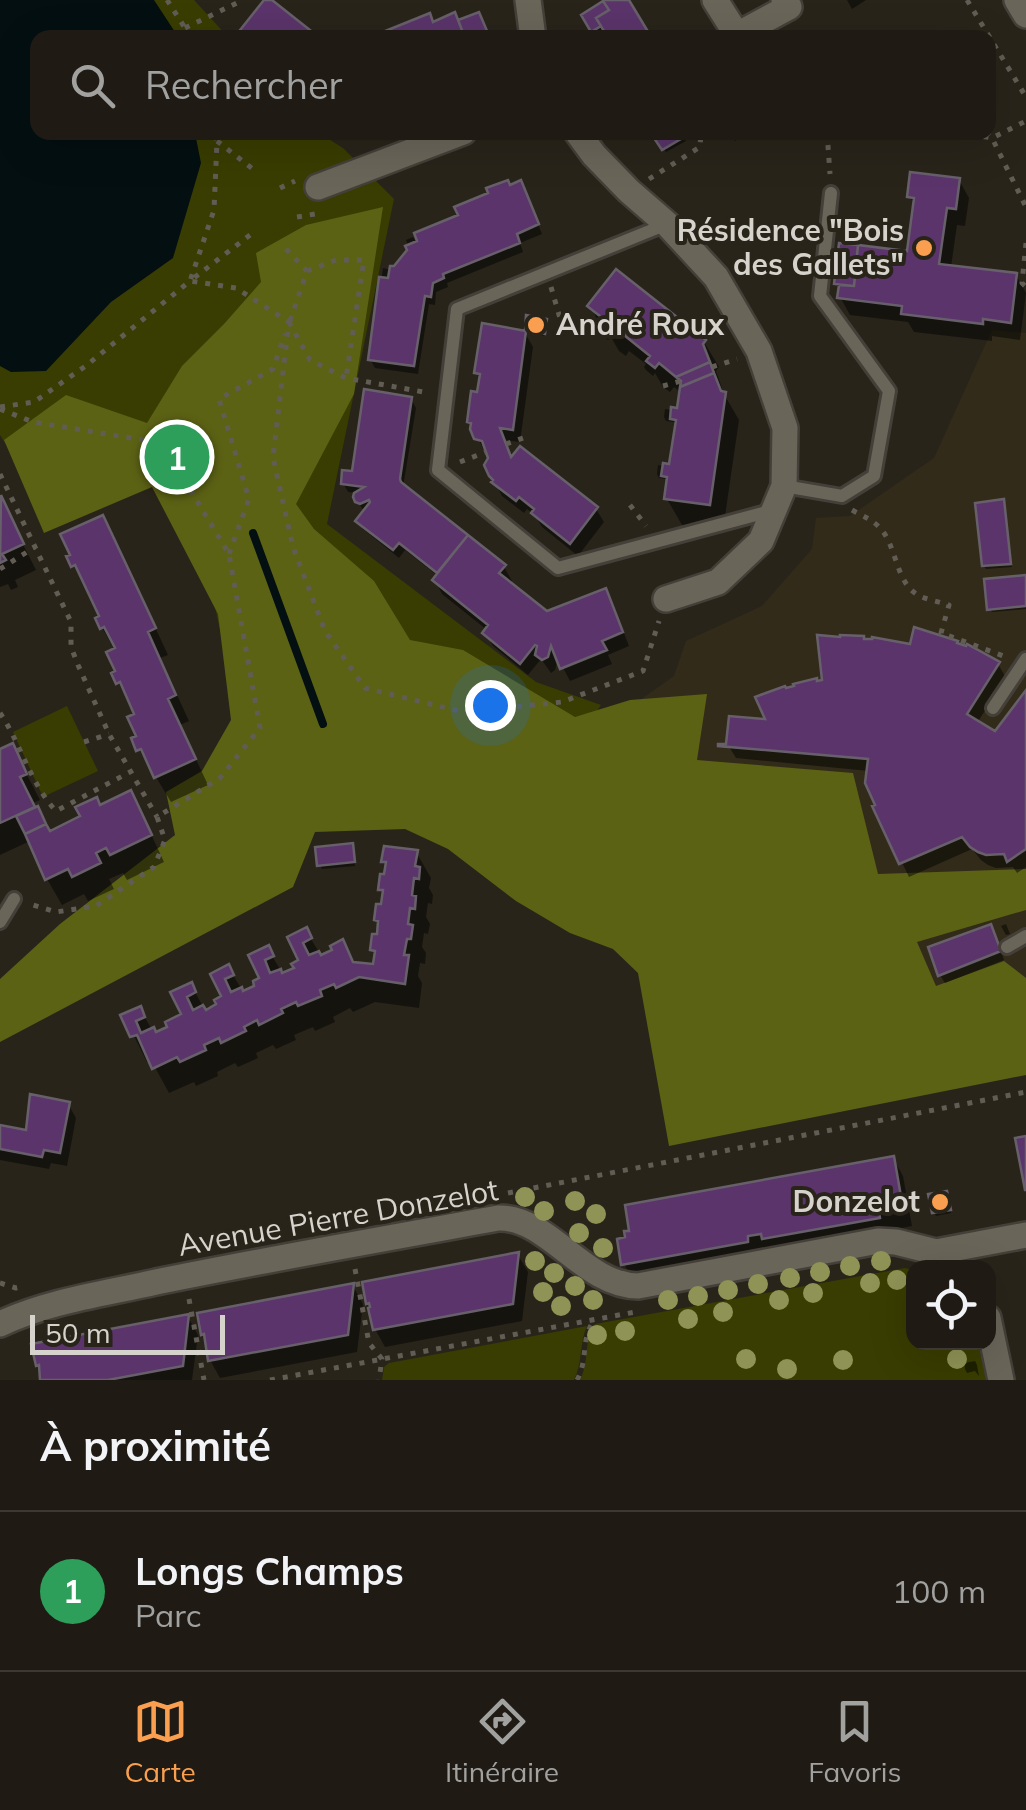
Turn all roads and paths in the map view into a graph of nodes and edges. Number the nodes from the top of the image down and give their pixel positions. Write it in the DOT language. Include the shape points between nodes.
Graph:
graph roads {
  1 [pos="167,0"];
  2 [pos="244,0"];
  3 [pos="528,0"];
  4 [pos="716,0"];
  5 [pos="784,0"];
  6 [pos="968,0"];
  7 [pos="1017,0"];
  8 [pos="1026,15"];
  9 [pos="185,28"];
  10 [pos="532,30"];
  11 [pos="734,30"];
  12 [pos="746,30"];
  13 [pos="986,30"];
  14 [pos="996,47"];
  15 [pos="1026,98"];
  16 [pos="1026,121"];
  17 [pos="996,132"];
  18 [pos="438,140"];
  19 [pos="583,140"];
  20 [pos="700,140"];
  21 [pos="828,140"];
  22 [pos="992,140"];
  23 [pos="216,142"];
  24 [pos="254,170"];
  25 [pos="306,184"];
  26 [pos="280,188"];
  27 [pos="629,191"];
  28 [pos="831,193"];
  29 [pos="1026,207"];
  30 [pos="315,214"];
  31 [pos="296,217"];
  32 [pos="668,224"];
  33 [pos="250,235"];
  34 [pos="1026,242"];
  35 [pos="286,249"];
  36 [pos="307,272"];
  37 [pos="548,273"];
  38 [pos="190,281"];
  39 [pos="1026,287"];
  40 [pos="289,322"];
  41 [pos="564,332"];
  42 [pos="346,378"];
  43 [pos="682,381"];
  44 [pos="664,386"];
  45 [pos="447,396"];
  46 [pos="0,408"];
  47 [pos="526,437"];
  48 [pos="506,444"];
  49 [pos="486,452"];
  50 [pos="475,456"];
  51 [pos="0,474"];
  52 [pos="842,496"];
  53 [pos="780,498"];
  54 [pos="35,547"];
  55 [pos="229,554"];
  56 [pos="0,569"];
  57 [pos="666,598"];
  58 [pos="1024,661"];
  59 [pos="992,708"];
  60 [pos="0,713"];
  61 [pos="110,734"];
  62 [pos="84,742"];
  63 [pos="131,772"];
  64 [pos="156,817"];
  65 [pos="14,898"];
  66 [pos="0,922"];
  67 [pos="1026,936"];
  68 [pos="1007,947"];
  69 [pos="1026,1092"];
  70 [pos="502,1194"];
  71 [pos="1026,1236"];
  72 [pos="350,1245"];
  73 [pos="976,1257"];
  74 [pos="185,1276"];
  75 [pos="0,1283"];
  76 [pos="35,1284"];
  77 [pos="652,1309"];
  78 [pos="596,1320"];
  79 [pos="0,1324"];
  80 [pos="995,1350"];
  81 [pos="382,1360"];
  82 [pos="204,1380"];
  83 [pos="270,1380"];
  84 [pos="379,1380"];
  85 [pos="578,1380"];
  86 [pos="1001,1380"];
  1 -- 9 [label="path"];
  2 -- 9 [label="path"];
  3 -- 10 [label="street"];
  4 -- 11 [label="street"];
  5 -- 12 [label="street" via="789,7"];
  6 -- 13 [label="path"];
  7 -- 8 [label="street"];
  14 -- 15 [label="path"];
  16 -- 17 [label="path"];
  18 -- 25 [label="street"];
  19 -- 27 [label="street"];
  20 -- 27 [label="path" via="700,147"];
  21 -- 28 [label="path"];
  22 -- 29 [label="path"];
  23 -- 24 [label="path"];
  23 -- 38 [label="path" via="214,210"];
  25 -- 26 [label="path"];
  27 -- 32 [label="street"];
  28 -- 52 [label="lane" via="820,296 889,391 874,476"];
  30 -- 31 [label="path"];
  32 -- 37 [label="lane"];
  32 -- 53 [label="street" via="716,278 759,350 784,428"];
  33 -- 38 [label="path"];
  34 -- 39 [label="path"];
  35 -- 36 [label="path"];
  36 -- 40 [label="path"];
  36 -- 42 [label="path" via="336,260 364,260"];
  37 -- 41 [label="path"];
  37 -- 45 [label="lane" via="456,309"];
  38 -- 40 [label="path" via="236,288"];
  38 -- 46 [label="path" via="34,402"];
  40 -- 42 [label="path" via="310,360"];
  40 -- 55 [label="path" via="273,369 219,399 248,500"];
  40 -- 57 [label="path" via="273,457 293,548 325,631 365,688 463,712 562,702 644,671"];
  42 -- 45 [label="path"];
  43 -- 44 [label="path"];
  45 -- 53 [label="lane" via="438,470 558,568"];
  46 -- 55 [label="path" via="33,422 162,443"];
  47 -- 48 [label="path"];
  49 -- 50 [label="path"];
  51 -- 54 [label="path"];
  52 -- 53 [label="lane"];
  52 -- 58 [label="path" via="883,531 911,589 949,605 941,633"];
  53 -- 57 [label="street" via="761,541 718,582"];
  54 -- 56 [label="path"];
  54 -- 61 [label="path" via="71,622 71,647"];
  55 -- 64 [label="path" via="260,728 220,778"];
  58 -- 59 [label="lane"];
  60 -- 63 [label="path" via="56,811"];
  61 -- 62 [label="path"];
  61 -- 63 [label="path"];
  63 -- 64 [label="path"];
  64 -- 65 [label="path" via="165,840 154,867 96,906 56,912"];
  65 -- 66 [label="lane"];
  67 -- 68 [label="lane"];
  69 -- 70 [label="path"];
  71 -- 73 [label="street, Avenue Pierre Donzelot"];
  72 -- 73 [label="street, Avenue Pierre Donzelot" via="507,1218 626,1286 878,1241"];
  72 -- 74 [label="street, Avenue Pierre Donzelot"];
  72 -- 81 [label="path" via="368,1343"];
  74 -- 79 [label="street, Avenue Pierre Donzelot" via="57,1303"];
  74 -- 82 [label="path"];
  75 -- 76 [label="path"];
  77 -- 78 [label="path"];
  78 -- 81 [label="path"];
  78 -- 85 [label="path"];
  80 -- 86 [label="street"];
  81 -- 83 [label="path"];
  81 -- 84 [label="path"];
}
